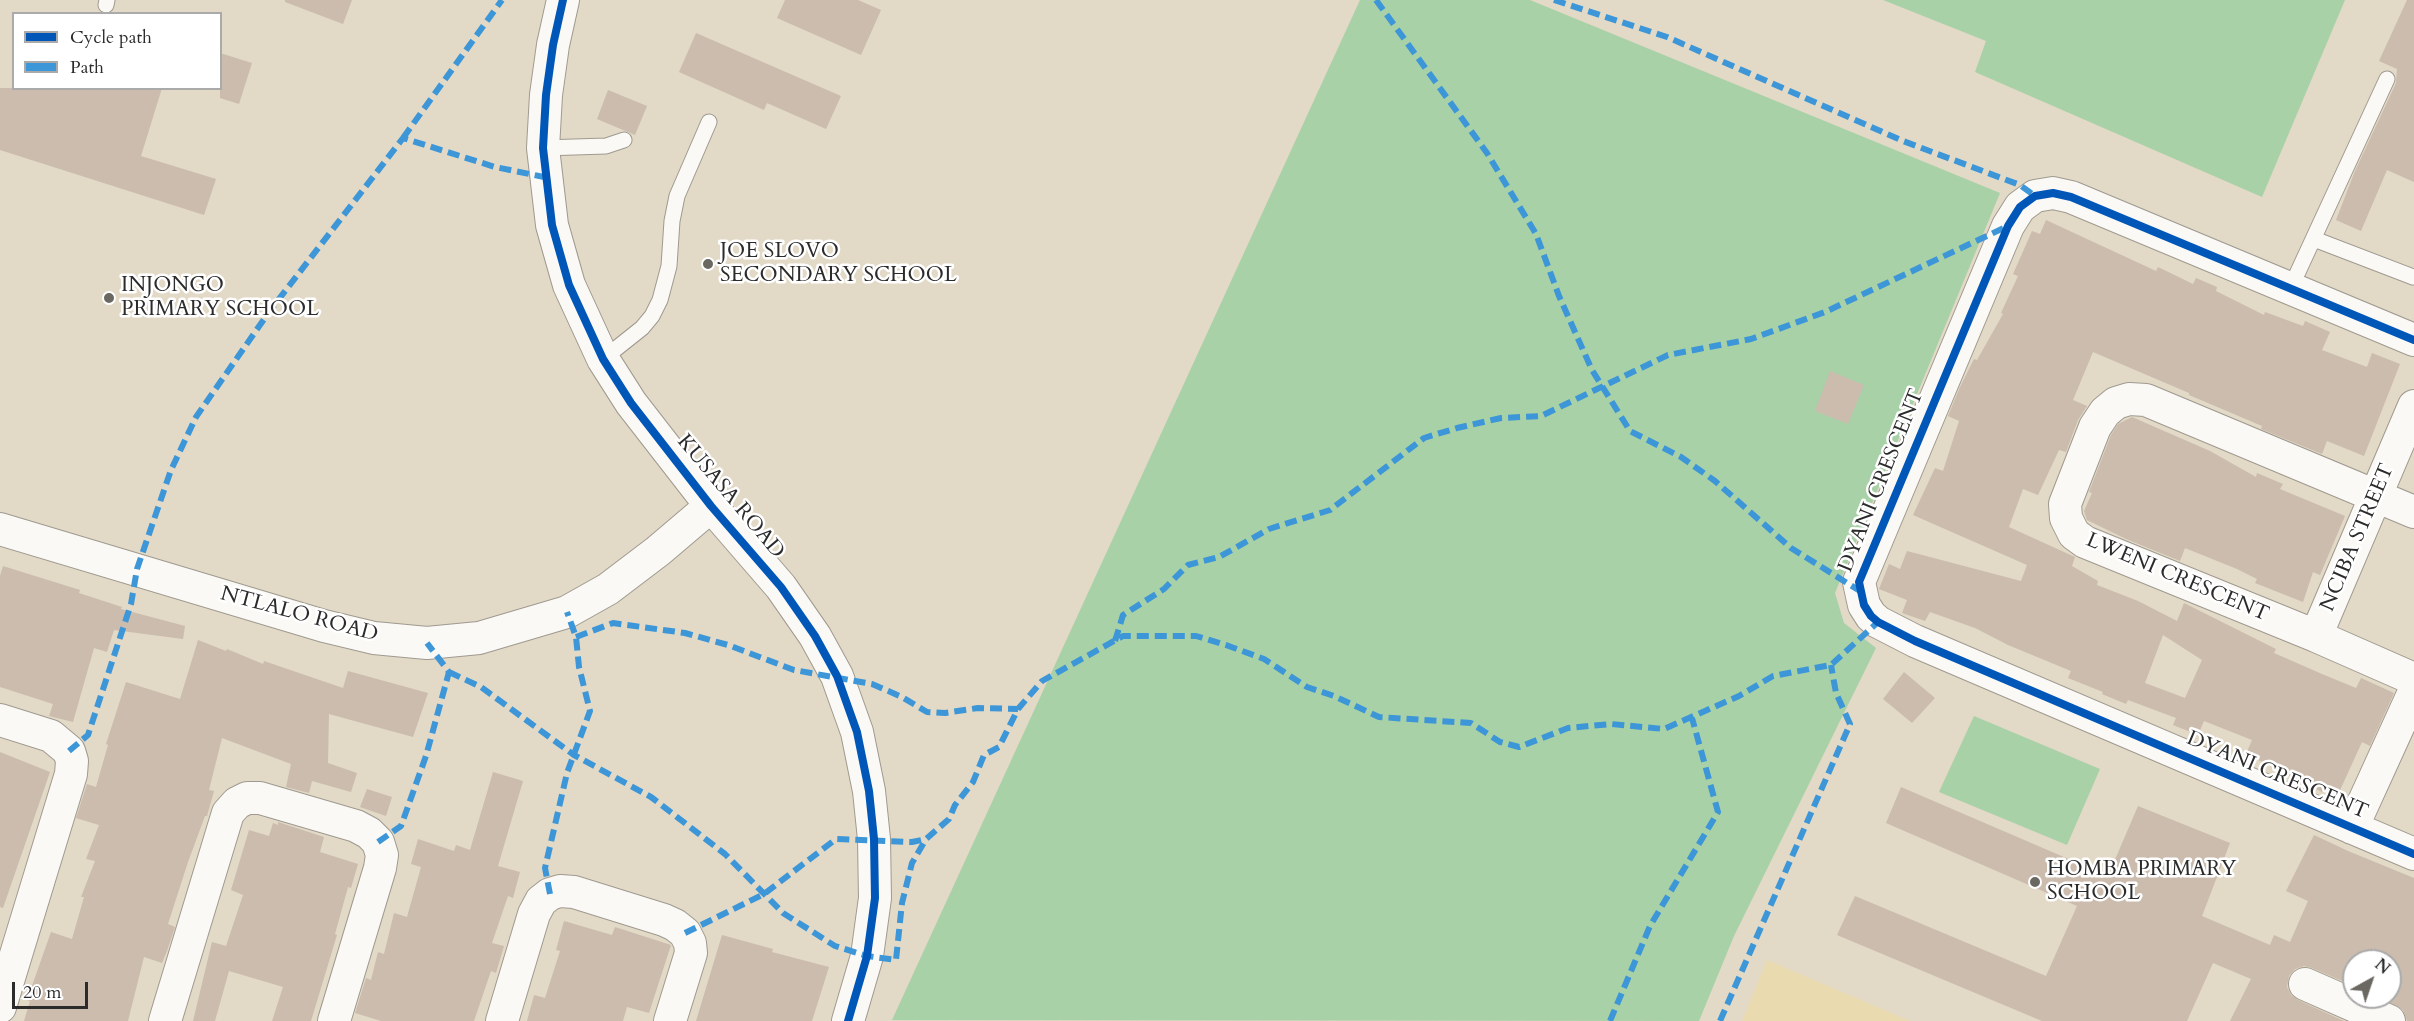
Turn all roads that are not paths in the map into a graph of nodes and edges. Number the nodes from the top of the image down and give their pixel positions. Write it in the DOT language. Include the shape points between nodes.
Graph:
graph roads {
  1 [pos="563,0"];
  2 [pos="2387,80"];
  3 [pos="709,122"];
  4 [pos="624,140"];
  5 [pos="543,148"];
  6 [pos="2314,239"];
  7 [pos="2413,277"];
  8 [pos="2291,287"];
  9 [pos="2414,340"];
  10 [pos="603,358"];
  11 [pos="2414,406"];
  12 [pos="2377,497"];
  13 [pos="711,506"];
  14 [pos="2414,513"];
  15 [pos="0,529"];
  16 [pos="2316,636"];
  17 [pos="2414,679"];
  18 [pos="2414,692"];
  19 [pos="0,720"];
  20 [pos="2352,828"];
  21 [pos="2414,854"];
  22 [pos="2305,984"];
  23 [pos="0,1007"];
  24 [pos="165,1021"];
  25 [pos="334,1021"];
  26 [pos="502,1021"];
  27 [pos="670,1021"];
  28 [pos="848,1021"];
  29 [pos="2389,1021"];
  1 -- 5 [label="street, KUSASA ROAD" via="546,95"];
  2 -- 6 [label="lane"];
  3 -- 10 [label="lane" via="677,196 669,266 660,300 642,328"];
  4 -- 5 [label="lane" via="606,146"];
  5 -- 10 [label="street, KUSASA ROAD" via="552,225 569,285"];
  6 -- 7 [label="lane"];
  6 -- 8 [label="lane"];
  8 -- 9 [label="street, DYANI CRESCENT"];
  8 -- 20 [label="street, DYANI CRESCENT" via="2071,197 2053,193 2027,201 2008,226 1859,582 1860,591 1871,616 1916,641"];
  10 -- 13 [label="street, KUSASA ROAD" via="631,403"];
  11 -- 12 [label="street, NCIBA STREET"];
  12 -- 14 [label="street, LWENI CRESCENT"];
  12 -- 16 [label="street, NCIBA STREET"];
  12 -- 16 [label="street, LWENI CRESCENT" via="2146,400 2116,403 2095,427 2065,504 2066,518 2074,534 2085,542"];
  13 -- 15 [label="street, NTLALO ROAD" via="608,589 567,612 479,638 427,643 374,638 324,626"];
  13 -- 28 [label="street, KUSASA ROAD" via="781,586 815,636 837,676 857,732 869,791 875,898 867,956"];
  16 -- 17 [label="street, LWENI CRESCENT"];
  18 -- 20 [label="street"];
  19 -- 23 [label="street" via="51,736 69,751 72,761"];
  20 -- 21 [label="street, DYANI CRESCENT"];
  22 -- 29 [label="street"];
  24 -- 25 [label="street" via="228,813 247,798 260,798 356,826 378,842 380,868"];
  26 -- 27 [label="street" via="534,914 541,901 560,891 664,920 685,933 691,953"];
}
